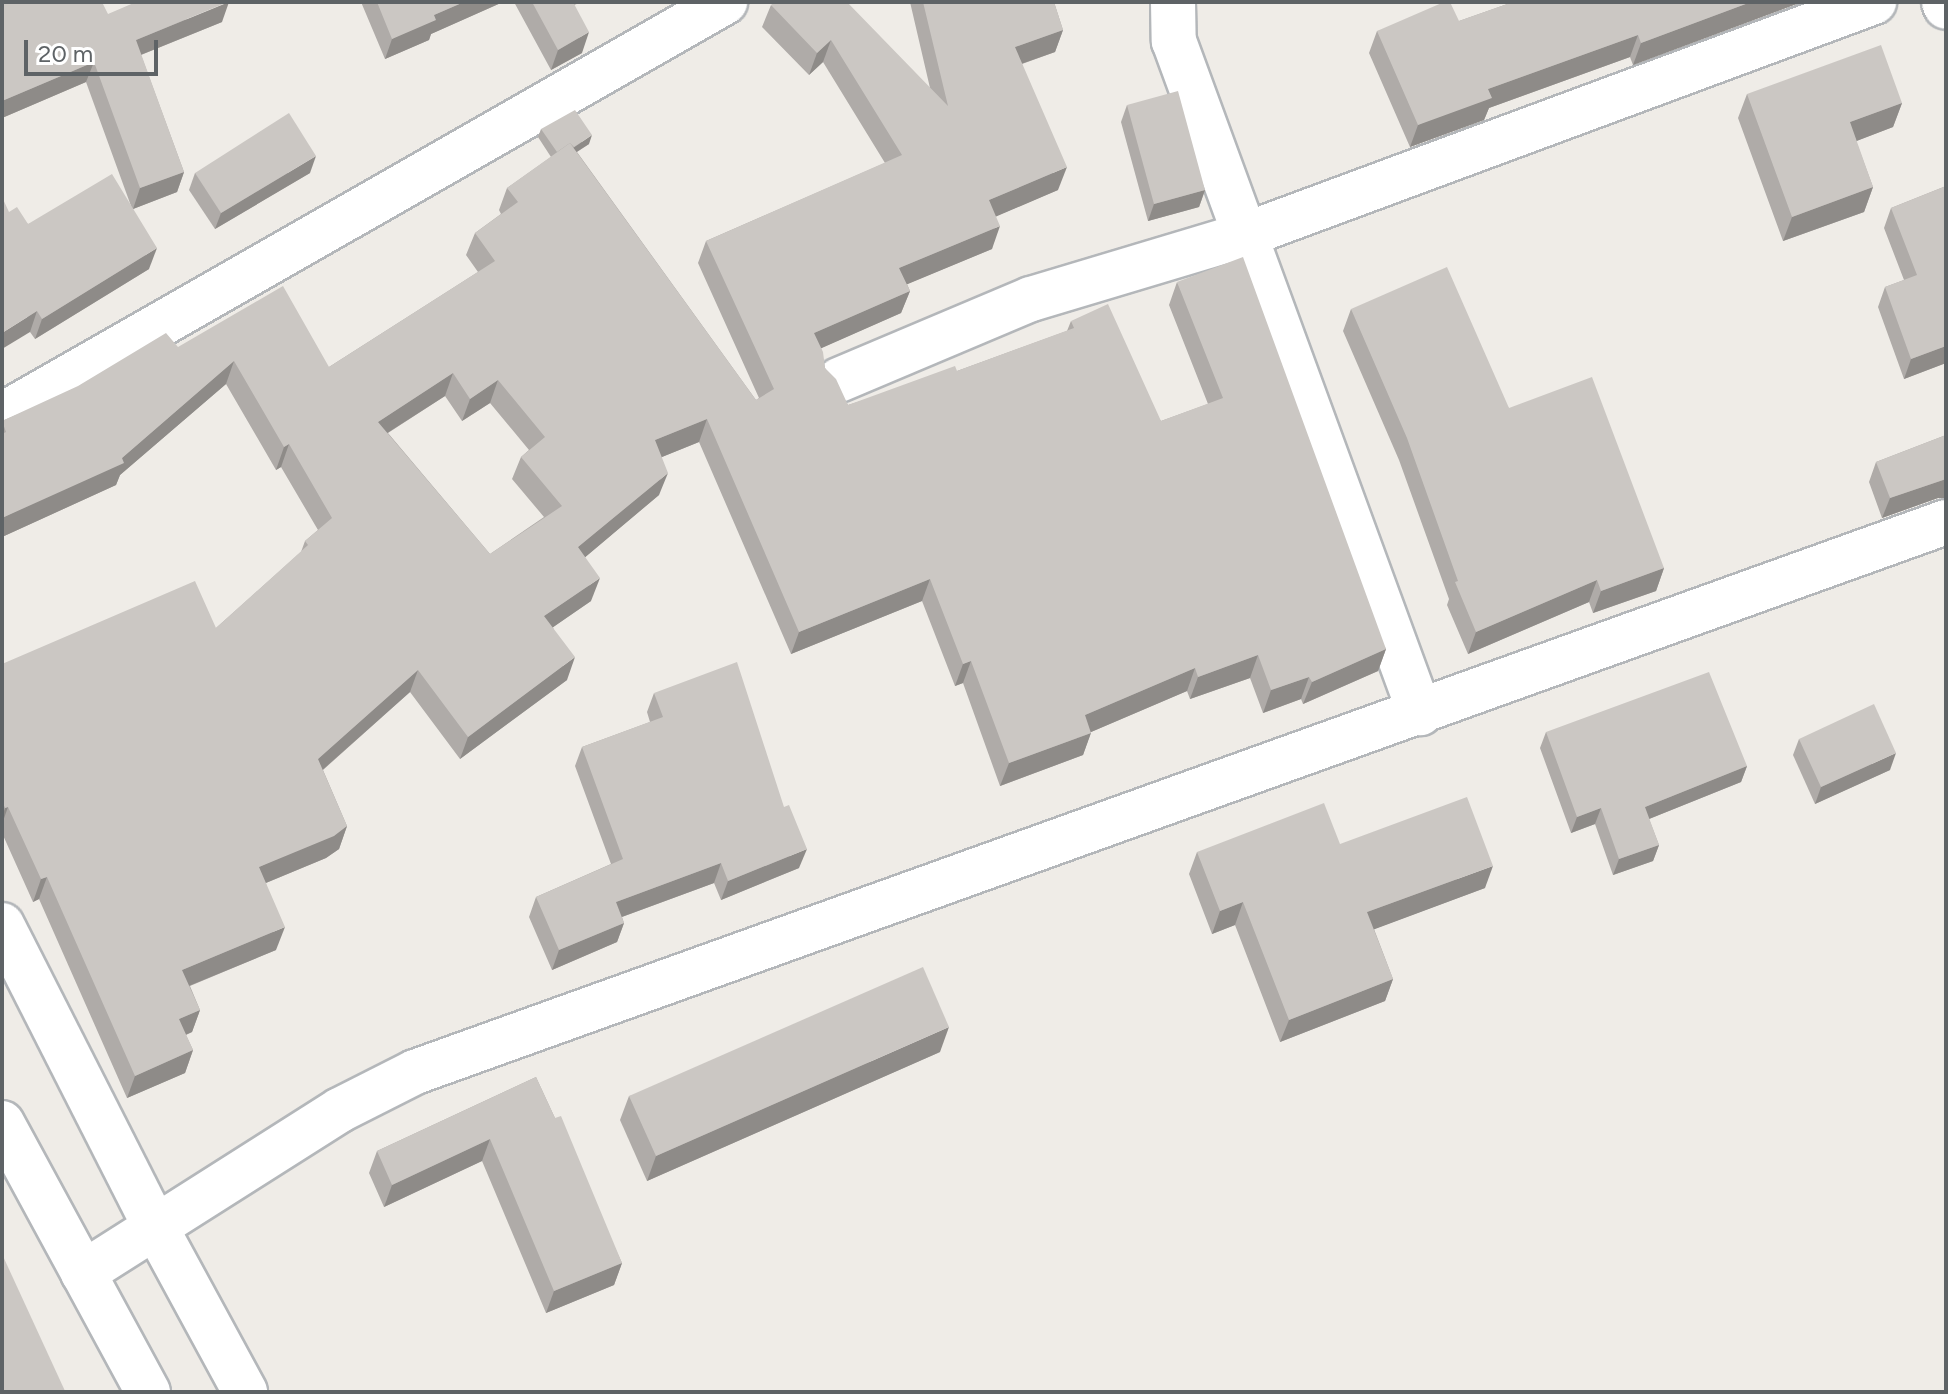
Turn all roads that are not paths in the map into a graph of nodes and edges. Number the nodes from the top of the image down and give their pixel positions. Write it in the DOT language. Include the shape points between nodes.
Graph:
graph roads {
  1 [pos="725,2"];
  2 [pos="1173,2"];
  3 [pos="1874,2"];
  4 [pos="1245,235"];
  5 [pos="839,380"];
  6 [pos="2,415"];
  7 [pos="1946,522"];
  8 [pos="1420,713"];
  9 [pos="2,925"];
  10 [pos="2,1123"];
  11 [pos="155,1226"];
  12 [pos="83,1273"];
  13 [pos="148,1392"];
  14 [pos="245,1392"];
  1 -- 6 [label="street"];
  2 -- 4 [label="street" via="1174,41"];
  3 -- 4 [label="street"];
  4 -- 5 [label="street" via="1031,299"];
  4 -- 8 [label="street"];
  7 -- 8 [label="street"];
  8 -- 11 [label="street" via="415,1072 340,1110"];
  9 -- 11 [label="street"];
  10 -- 12 [label="street"];
  11 -- 12 [label="street"];
  11 -- 14 [label="street"];
  12 -- 13 [label="street"];
}
